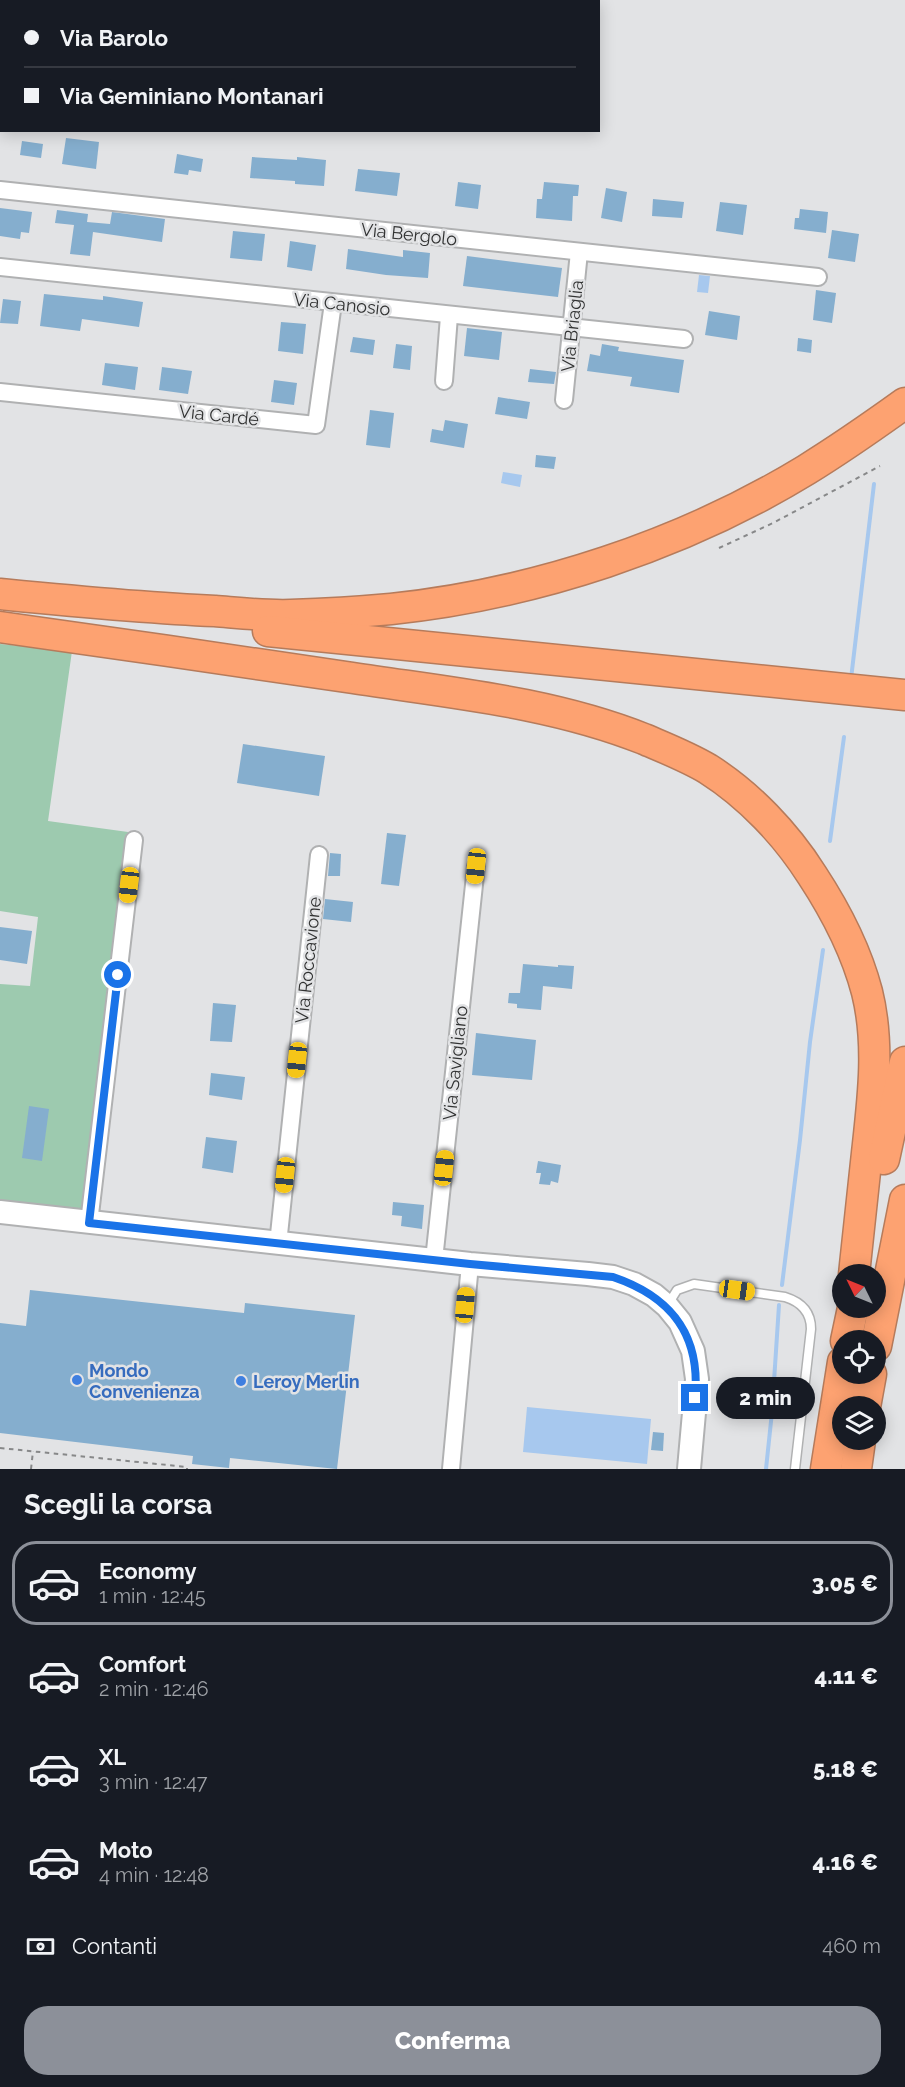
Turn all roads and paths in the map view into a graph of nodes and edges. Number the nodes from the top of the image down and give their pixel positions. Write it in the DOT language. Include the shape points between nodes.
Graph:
graph roads {
  1 [pos="0,190"];
  2 [pos="579,252"];
  3 [pos="0,267"];
  4 [pos="818,277"];
  5 [pos="333,303"];
  6 [pos="449,316"];
  7 [pos="572,328"];
  8 [pos="684,339"];
  9 [pos="444,381"];
  10 [pos="0,392"];
  11 [pos="564,400"];
  12 [pos="905,403"];
  13 [pos="880,466"];
  14 [pos="719,548"];
  15 [pos="0,594"];
  16 [pos="0,599"];
  17 [pos="0,622"];
  18 [pos="0,627"];
  19 [pos="494,664"];
  20 [pos="905,695"];
  21 [pos="905,714"];
  22 [pos="134,840"];
  23 [pos="319,855"];
  24 [pos="476,866"];
  25 [pos="905,1062"];
  26 [pos="905,1200"];
  27 [pos="0,1212"];
  28 [pos="89,1223"];
  29 [pos="278,1244"];
  30 [pos="434,1260"];
  31 [pos="470,1264"];
  32 [pos="855,1264"];
  33 [pos="861,1264"];
  34 [pos="667,1306"];
  35 [pos="879,1330"];
  36 [pos="839,1384"];
  37 [pos="0,1448"];
  38 [pos="859,1450"];
  39 [pos="33,1451"];
  40 [pos="31,1469"];
  41 [pos="186,1469"];
  42 [pos="451,1469"];
  43 [pos="689,1469"];
  44 [pos="795,1469"];
  45 [pos="826,1469"];
  46 [pos="856,1469"];
  1 -- 2 [label="street, Via Bergolo"];
  2 -- 4 [label="street, Via Bergolo"];
  2 -- 7 [label="street, Via Briaglia"];
  3 -- 5 [label="street, Via Canosio"];
  5 -- 6 [label="street, Via Canosio"];
  5 -- 10 [label="street, Via Cardé" via="316,425"];
  6 -- 7 [label="street, Via Canosio"];
  6 -- 9 [label="street"];
  7 -- 8 [label="street, Via Canosio"];
  7 -- 11 [label="street, Via Briaglia"];
  12 -- 15 [label="highway" via="806,470 704,523 611,560 480,595 392,609 289,615"];
  13 -- 14 [label="path"];
  16 -- 19 [label="highway"];
  17 -- 19 [label="highway"];
  18 -- 32 [label="highway" via="532,706 654,743 687,757 728,783 769,820 807,866 835,912 867,991 874,1037 874,1092"];
  19 -- 20 [label="highway"];
  19 -- 21 [label="highway"];
  22 -- 28 [label="street"];
  23 -- 29 [label="street, Via Roccavione"];
  24 -- 30 [label="street, Via Savigliano"];
  25 -- 33 [label="highway"];
  26 -- 35 [label="highway"];
  27 -- 28 [label="street"];
  28 -- 29 [label="street"];
  29 -- 30 [label="street"];
  30 -- 31 [label="street"];
  31 -- 34 [label="street" via="613,1277 634,1284"];
  31 -- 42 [label="street"];
  34 -- 43 [label="street" via="680,1322 693,1350 696,1369"];
  34 -- 44 [label="lane" via="677,1290 694,1284 785,1297 805,1309 812,1329"];
  36 -- 45 [label="highway"];
  37 -- 39 [label="path"];
  38 -- 46 [label="highway"];
  39 -- 40 [label="path"];
  39 -- 41 [label="path"];
}
